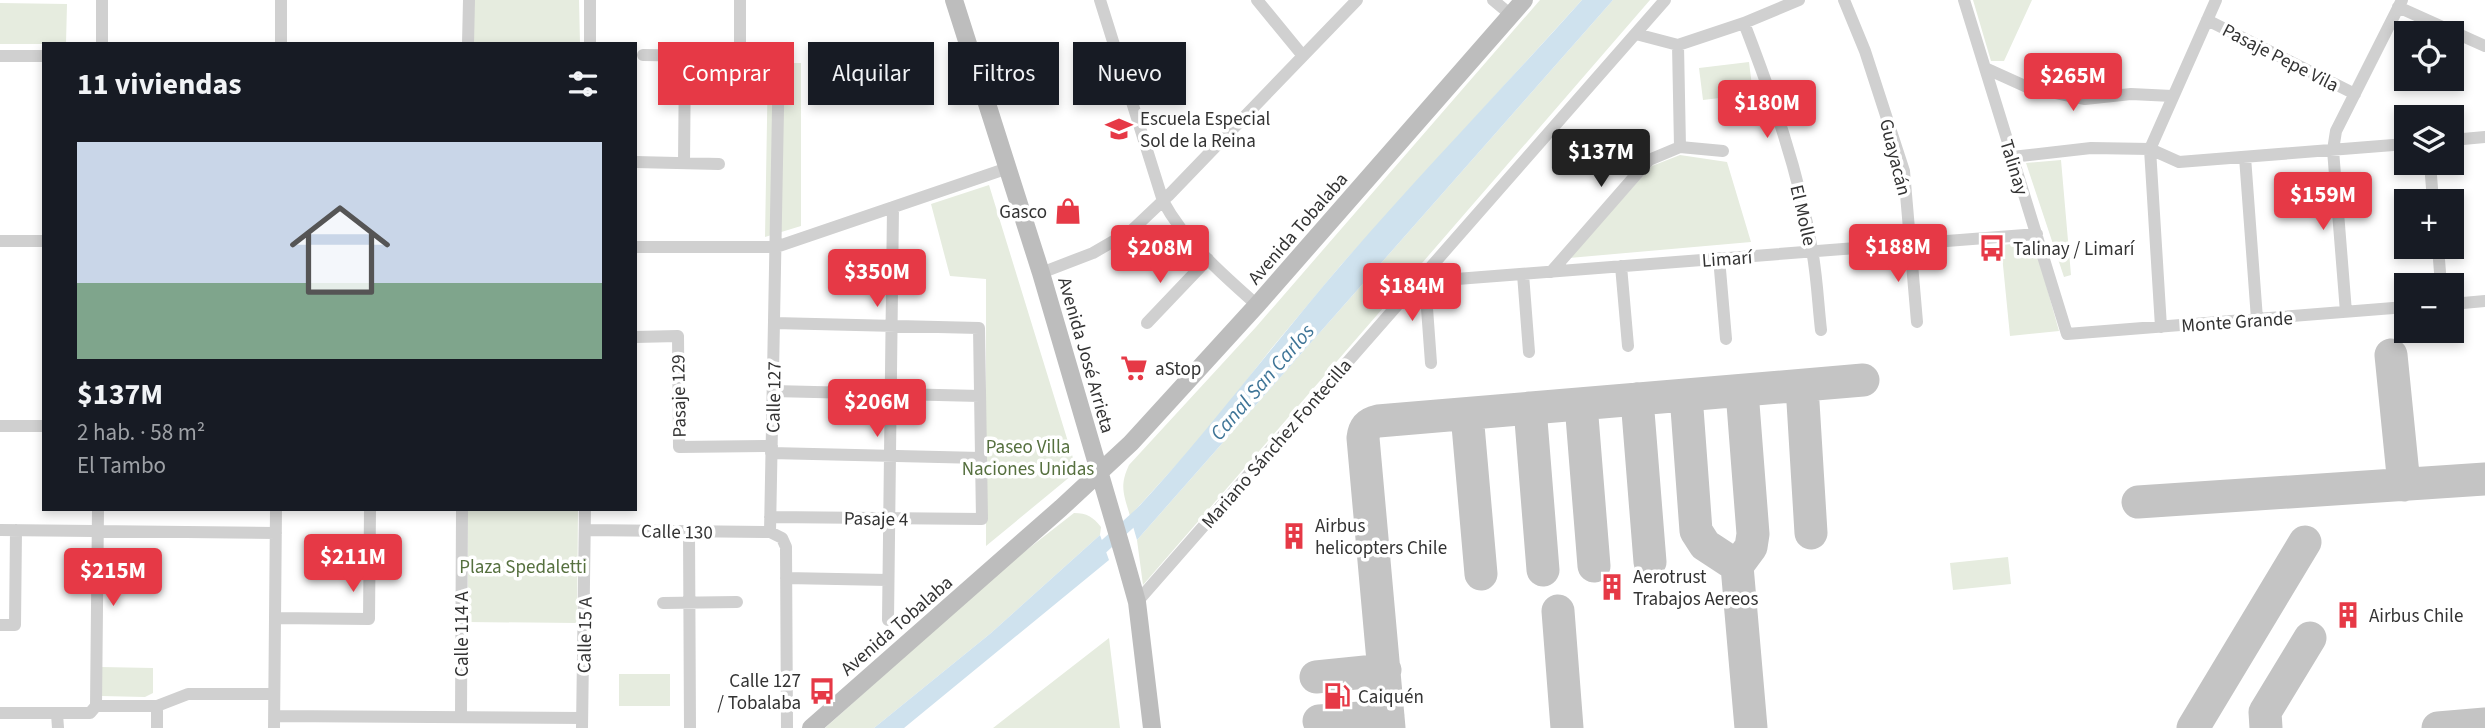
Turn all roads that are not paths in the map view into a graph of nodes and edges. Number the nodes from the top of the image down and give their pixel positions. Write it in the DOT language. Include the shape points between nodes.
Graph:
graph roads {
  1 [pos="102,0"];
  2 [pos="281,0"];
  3 [pos="469,0"];
  4 [pos="590,0"];
  5 [pos="740,0"];
  6 [pos="954,0"];
  7 [pos="1100,0"];
  8 [pos="1257,0"];
  9 [pos="1357,0"];
  10 [pos="1493,0"];
  11 [pos="1524,0"];
  12 [pos="1665,0"];
  13 [pos="1798,0"];
  14 [pos="1843,0"];
  15 [pos="1964,0"];
  16 [pos="2216,0"];
  17 [pos="2400,4"];
  18 [pos="1511,15"];
  19 [pos="2207,20"];
  20 [pos="1744,23"];
  21 [pos="1636,34"];
  22 [pos="102,42"];
  23 [pos="281,42"];
  24 [pos="468,42"];
  25 [pos="590,42"];
  26 [pos="740,42"];
  27 [pos="1678,45"];
  28 [pos="2485,46"];
  29 [pos="643,55"];
  30 [pos="658,55"];
  31 [pos="1303,55"];
  32 [pos="0,56"];
  33 [pos="42,56"];
  34 [pos="1985,68"];
  35 [pos="2354,94"];
  36 [pos="2172,96"];
  37 [pos="685,105"];
  38 [pos="778,105"];
  39 [pos="2485,137"];
  40 [pos="2464,139"];
  41 [pos="2394,145"];
  42 [pos="1680,147"];
  43 [pos="2150,149"];
  44 [pos="2333,150"];
  45 [pos="1723,151"];
  46 [pos="2012,157"];
  47 [pos="2245,157"];
  48 [pos="637,162"];
  49 [pos="684,163"];
  50 [pos="719,164"];
  51 [pos="1008,168"];
  52 [pos="1163,201"];
  53 [pos="893,207"];
  54 [pos="2036,234"];
  55 [pos="0,241"];
  56 [pos="42,241"];
  57 [pos="1911,243"];
  58 [pos="637,247"];
  59 [pos="776,247"];
  60 [pos="1812,251"];
  61 [pos="1719,258"];
  62 [pos="1208,259"];
  63 [pos="1621,266"];
  64 [pos="1551,271"];
  65 [pos="1041,273"];
  66 [pos="1523,274"];
  67 [pos="1422,282"];
  68 [pos="2485,301"];
  69 [pos="2464,303"];
  70 [pos="1257,306"];
  71 [pos="2394,308"];
  72 [pos="2346,312"];
  73 [pos="2257,319"];
  74 [pos="1917,322"];
  75 [pos="774,323"];
  76 [pos="1147,323"];
  77 [pos="891,326"];
  78 [pos="2161,327"];
  79 [pos="1821,330"];
  80 [pos="2067,334"];
  81 [pos="637,337"];
  82 [pos="1726,338"];
  83 [pos="1628,346"];
  84 [pos="1529,352"];
  85 [pos="1431,363"];
  86 [pos="773,391"];
  87 [pos="890,394"];
  88 [pos="980,396"];
  89 [pos="0,425"];
  90 [pos="42,426"];
  91 [pos="771,450"];
  92 [pos="890,456"];
  93 [pos="981,458"];
  94 [pos="1100,473"];
  95 [pos="98,511"];
  96 [pos="276,511"];
  97 [pos="370,511"];
  98 [pos="462,511"];
  99 [pos="585,511"];
  100 [pos="770,517"];
  101 [pos="889,518"];
  102 [pos="0,530"];
  103 [pos="16,530"];
  104 [pos="585,530"];
  105 [pos="97,531"];
  106 [pos="689,531"];
  107 [pos="769,532"];
  108 [pos="276,533"];
  109 [pos="786,578"];
  110 [pos="888,580"];
  111 [pos="737,602"];
  112 [pos="1137,602"];
  113 [pos="663,603"];
  114 [pos="688,603"];
  115 [pos="275,618"];
  116 [pos="888,620"];
  117 [pos="0,625"];
  118 [pos="274,694"];
  119 [pos="96,706"];
  120 [pos="157,706"];
  121 [pos="0,713"];
  122 [pos="57,714"];
  123 [pos="461,717"];
  124 [pos="274,722"];
  125 [pos="488,723"];
  126 [pos="582,723"];
  127 [pos="58,728"];
  128 [pos="157,728"];
  129 [pos="690,728"];
  130 [pos="787,728"];
  131 [pos="811,728"];
  132 [pos="1152,728"];
  1 -- 22 [label="street"];
  2 -- 23 [label="street"];
  3 -- 24 [label="street"];
  4 -- 25 [label="street"];
  5 -- 26 [label="street"];
  6 -- 51 [label="main road, Avenida José Arrieta"];
  7 -- 52 [label="street"];
  8 -- 31 [label="street"];
  9 -- 31 [label="street"];
  10 -- 18 [label="street"];
  11 -- 18 [label="main road, Avenida Tobalaba"];
  12 -- 21 [label="street, Mariano Sánchez Fontecilla"];
  13 -- 20 [label="street"];
  14 -- 57 [label="street, Guayacán" via="1865,51 1904,171"];
  15 -- 34 [label="street, Talinay"];
  16 -- 19 [label="street"];
  17 -- 28 [label="street, Pasaje Pepe Vila"];
  17 -- 35 [label="street, Pasaje Pepe Vila"];
  18 -- 70 [label="main road, Avenida Tobalaba"];
  19 -- 35 [label="street, Pasaje Pepe Vila"];
  19 -- 36 [label="street"];
  20 -- 27 [label="street"];
  20 -- 60 [label="street, El Molle" via="1781,129"];
  21 -- 27 [label="street"];
  21 -- 67 [label="street, Mariano Sánchez Fontecilla"];
  27 -- 42 [label="street"];
  29 -- 30 [label="street"];
  31 -- 52 [label="street"];
  32 -- 33 [label="street"];
  34 -- 36 [label="street" via="2028,87 2085,99"];
  34 -- 46 [label="street, Talinay"];
  35 -- 44 [label="street, Pasaje Pepe Vila" via="2336,131"];
  36 -- 43 [label="street"];
  37 -- 49 [label="street"];
  38 -- 59 [label="street, Calle 127"];
  39 -- 40 [label="street"];
  41 -- 44 [label="street"];
  42 -- 45 [label="street"];
  42 -- 64 [label="street" via="1649,160"];
  43 -- 46 [label="street" via="2091,148"];
  43 -- 47 [label="street" via="2179,162"];
  43 -- 78 [label="street"];
  44 -- 47 [label="street"];
  44 -- 72 [label="street"];
  46 -- 54 [label="street, Talinay"];
  47 -- 73 [label="street"];
  48 -- 49 [label="street"];
  49 -- 50 [label="street"];
  51 -- 53 [label="street"];
  51 -- 65 [label="main road, Avenida José Arrieta"];
  52 -- 62 [label="street" via="1174,221"];
  52 -- 65 [label="street" via="1107,247"];
  53 -- 59 [label="street"];
  53 -- 77 [label="street"];
  54 -- 57 [label="street, Limarí"];
  54 -- 80 [label="street, Talinay"];
  55 -- 56 [label="street"];
  57 -- 60 [label="street, Limarí"];
  57 -- 74 [label="street, Guayacán"];
  58 -- 59 [label="street"];
  59 -- 75 [label="street, Calle 127"];
  60 -- 61 [label="street, Limarí"];
  60 -- 79 [label="street, El Molle"];
  61 -- 63 [label="street, Limarí"];
  61 -- 82 [label="street"];
  62 -- 70 [label="street"];
  62 -- 76 [label="street"];
  63 -- 64 [label="street, Limarí"];
  63 -- 83 [label="street"];
  64 -- 66 [label="street, Limarí"];
  65 -- 94 [label="main road, Avenida José Arrieta"];
  66 -- 67 [label="street, Limarí"];
  66 -- 84 [label="street"];
  67 -- 85 [label="street"];
  67 -- 112 [label="street, Mariano Sánchez Fontecilla"];
  68 -- 69 [label="street"];
  70 -- 94 [label="main road, Avenida Tobalaba"];
  71 -- 72 [label="street, Monte Grande"];
  72 -- 73 [label="street, Monte Grande"];
  73 -- 78 [label="street, Monte Grande"];
  75 -- 77 [label="street"];
  75 -- 86 [label="street, Calle 127"];
  77 -- 87 [label="street"];
  77 -- 88 [label="street" via="979,328"];
  78 -- 80 [label="street, Monte Grande"];
  81 -- 91 [label="street, Pasaje 129" via="678,336 679,447"];
  86 -- 87 [label="street"];
  86 -- 91 [label="street, Calle 127"];
  87 -- 88 [label="street"];
  87 -- 92 [label="street"];
  88 -- 93 [label="street"];
  89 -- 90 [label="street"];
  91 -- 92 [label="street, Pasaje 129"];
  91 -- 100 [label="street, Calle 127"];
  92 -- 93 [label="street, Pasaje 129"];
  92 -- 101 [label="street"];
  93 -- 101 [label="street, Pasaje 4" via="982,519"];
  94 -- 112 [label="main road, Avenida José Arrieta"];
  94 -- 131 [label="main road, Avenida Tobalaba"];
  95 -- 105 [label="street"];
  96 -- 108 [label="street"];
  97 -- 115 [label="street" via="369,619"];
  98 -- 123 [label="street, Calle 114 A"];
  99 -- 104 [label="street, Calle 15 A"];
  100 -- 101 [label="street, Pasaje 4"];
  100 -- 107 [label="street, Calle 127"];
  101 -- 110 [label="street"];
  102 -- 103 [label="street"];
  103 -- 105 [label="street"];
  103 -- 117 [label="street" via="15,625"];
  104 -- 106 [label="street, Calle 130"];
  104 -- 126 [label="street, Calle 15 A"];
  105 -- 108 [label="street"];
  105 -- 119 [label="street"];
  106 -- 107 [label="street, Calle 130"];
  106 -- 114 [label="street"];
  107 -- 109 [label="street" via="782,538 786,547"];
  108 -- 115 [label="street"];
  109 -- 110 [label="street"];
  109 -- 130 [label="street"];
  110 -- 116 [label="street"];
  111 -- 114 [label="street"];
  112 -- 132 [label="main road, Avenida José Arrieta"];
  113 -- 114 [label="street"];
  114 -- 129 [label="street"];
  115 -- 118 [label="street"];
  118 -- 120 [label="street" via="188,694"];
  118 -- 124 [label="street"];
  119 -- 120 [label="street"];
  119 -- 122 [label="street" via="90,713"];
  120 -- 128 [label="street"];
  121 -- 122 [label="street"];
  122 -- 127 [label="street"];
  123 -- 124 [label="street"];
  123 -- 125 [label="street"];
  125 -- 126 [label="street"];
}
